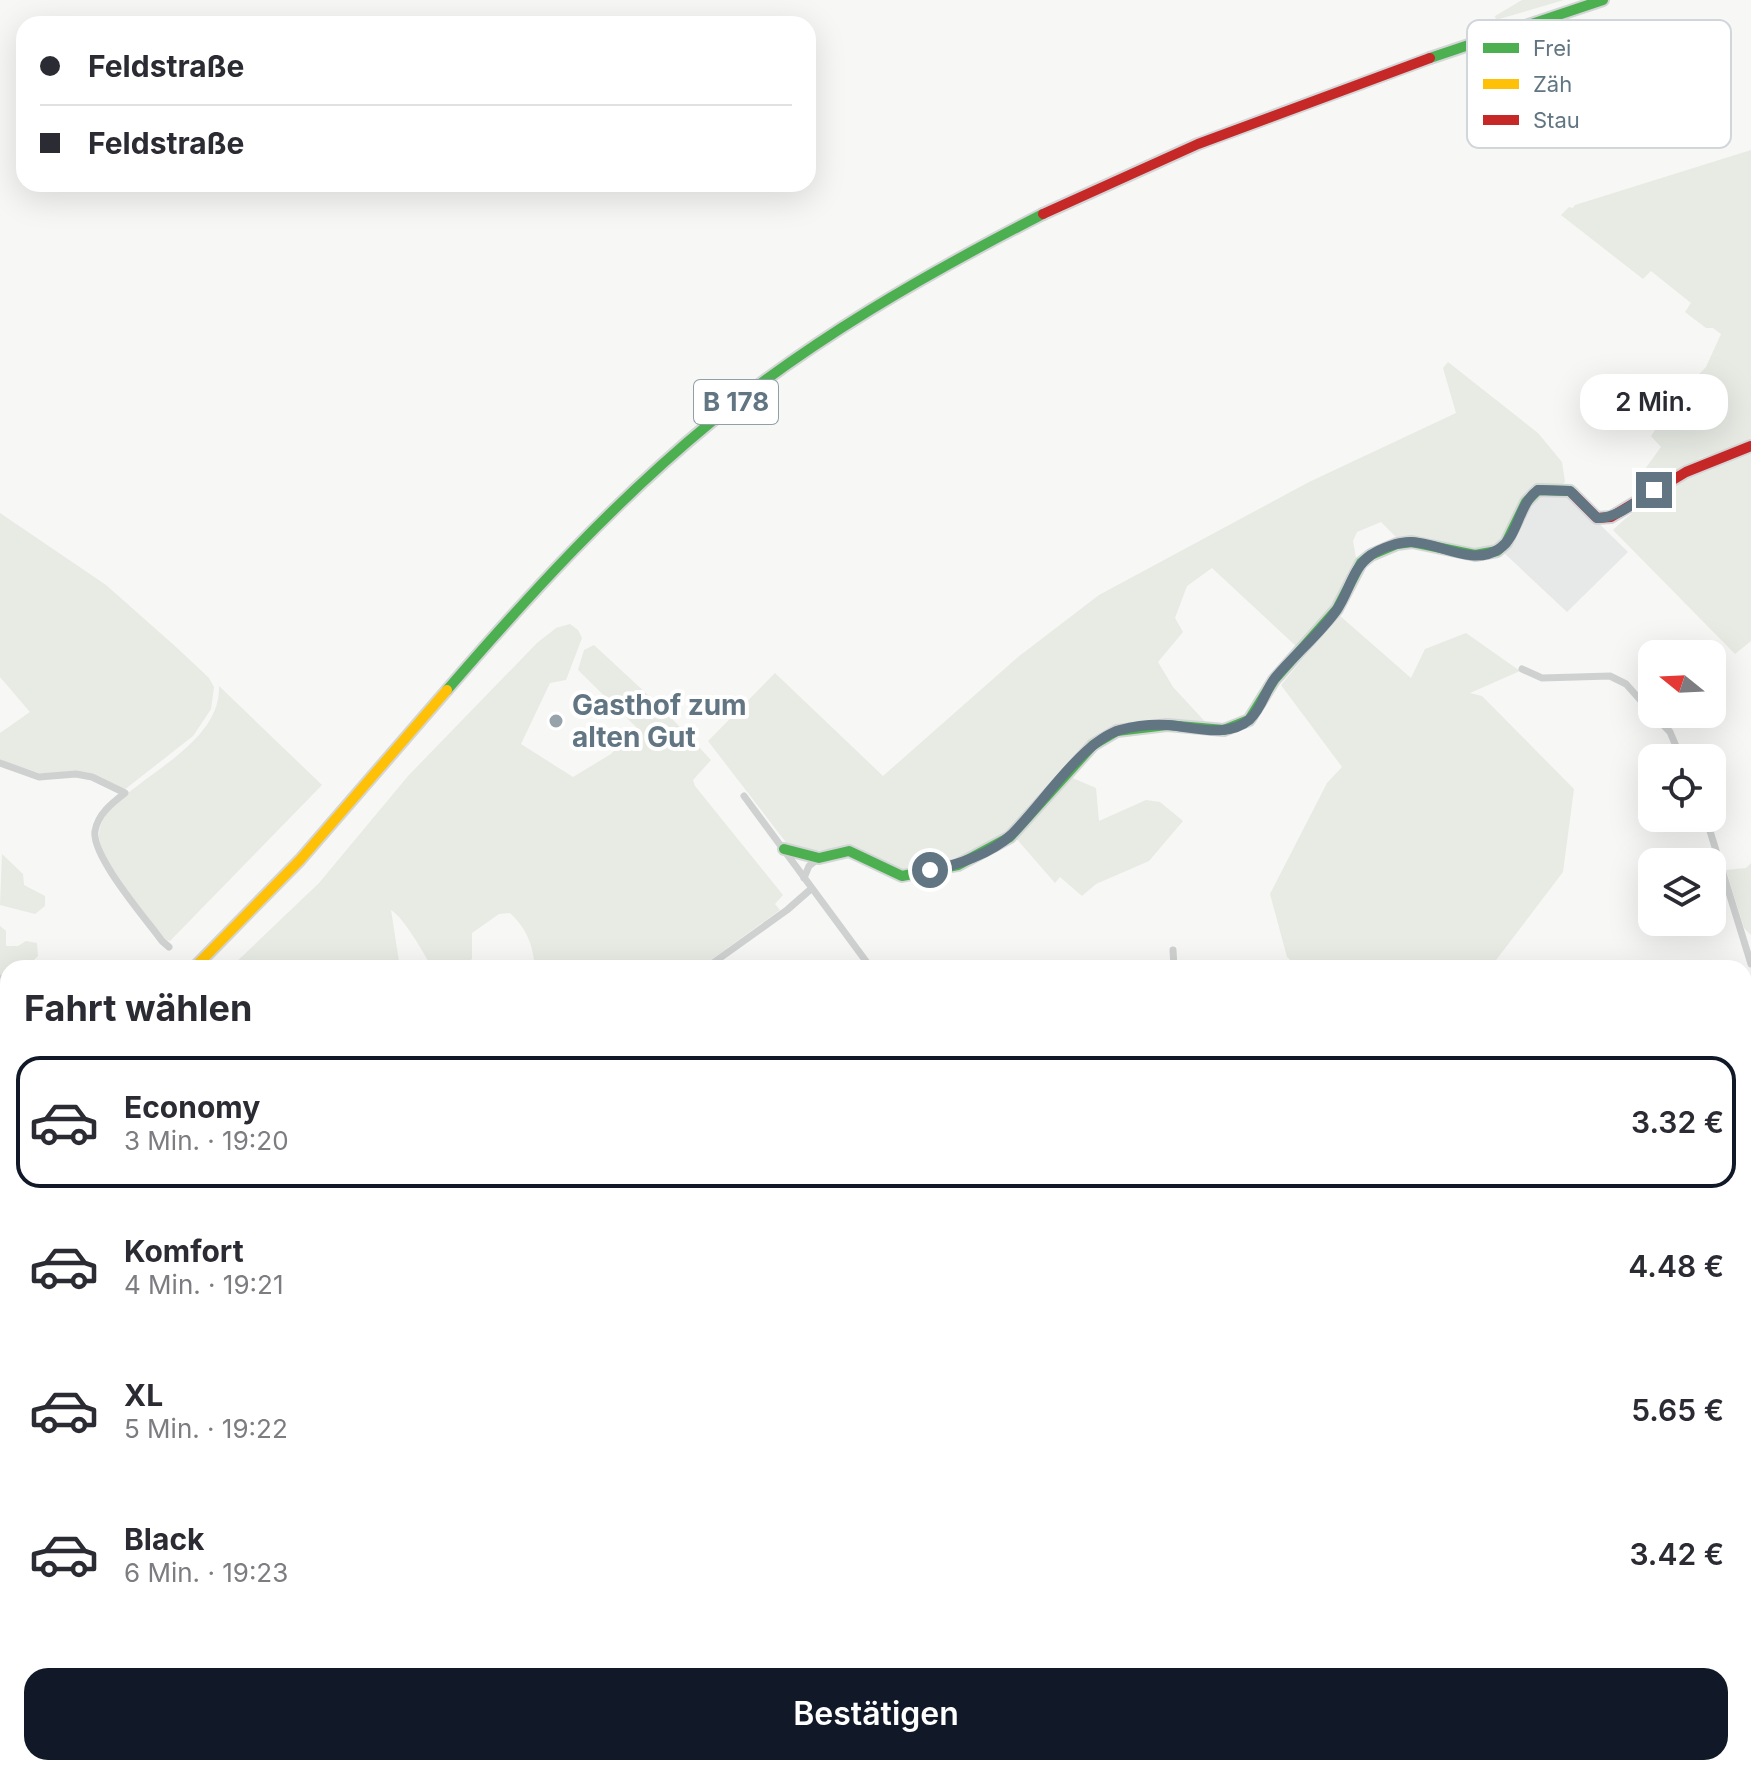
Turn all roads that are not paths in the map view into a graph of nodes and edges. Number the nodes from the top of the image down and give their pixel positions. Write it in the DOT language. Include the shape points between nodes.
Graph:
graph roads {
  1 [pos="1603,0"];
  2 [pos="1543,20"];
  3 [pos="1467,46"];
  4 [pos="1751,446"];
  5 [pos="1522,669"];
  6 [pos="1638,698"];
  7 [pos="0,763"];
  8 [pos="744,796"];
  9 [pos="1710,832"];
  10 [pos="784,849"];
  11 [pos="819,858"];
  12 [pos="804,878"];
  13 [pos="811,889"];
  14 [pos="169,947"];
  15 [pos="1173,950"];
  16 [pos="202,960"];
  17 [pos="717,960"];
  18 [pos="865,960"];
  19 [pos="1174,960"];
  20 [pos="1750,960"];
  1 -- 2 [label="main road, B 178"];
  3 -- 16 [label="main road, B 178" via="1340,88 1115,178 925,274 796,356 666,459 600,522 308,853"];
  4 -- 11 [label="main road" via="1686,472 1611,517 1597,518 1570,491 1538,490 1497,551 1475,555 1412,542 1379,550 1361,563 1337,609 1274,680 1249,720 1224,730 1167,725 1117,731 1093,745 1010,837 958,865 902,876 849,851"];
  5 -- 6 [label="street" via="1542,678 1610,676"];
  7 -- 14 [label="street" via="39,777 92,777 125,793 104,811 95,833 98,849"];
  8 -- 10 [label="street"];
  9 -- 20 [label="street"];
  10 -- 11 [label="main road"];
  10 -- 12 [label="street"];
  11 -- 12 [label="street"];
  12 -- 13 [label="street"];
  13 -- 17 [label="street"];
  13 -- 18 [label="street"];
  15 -- 19 [label="street"];
}
